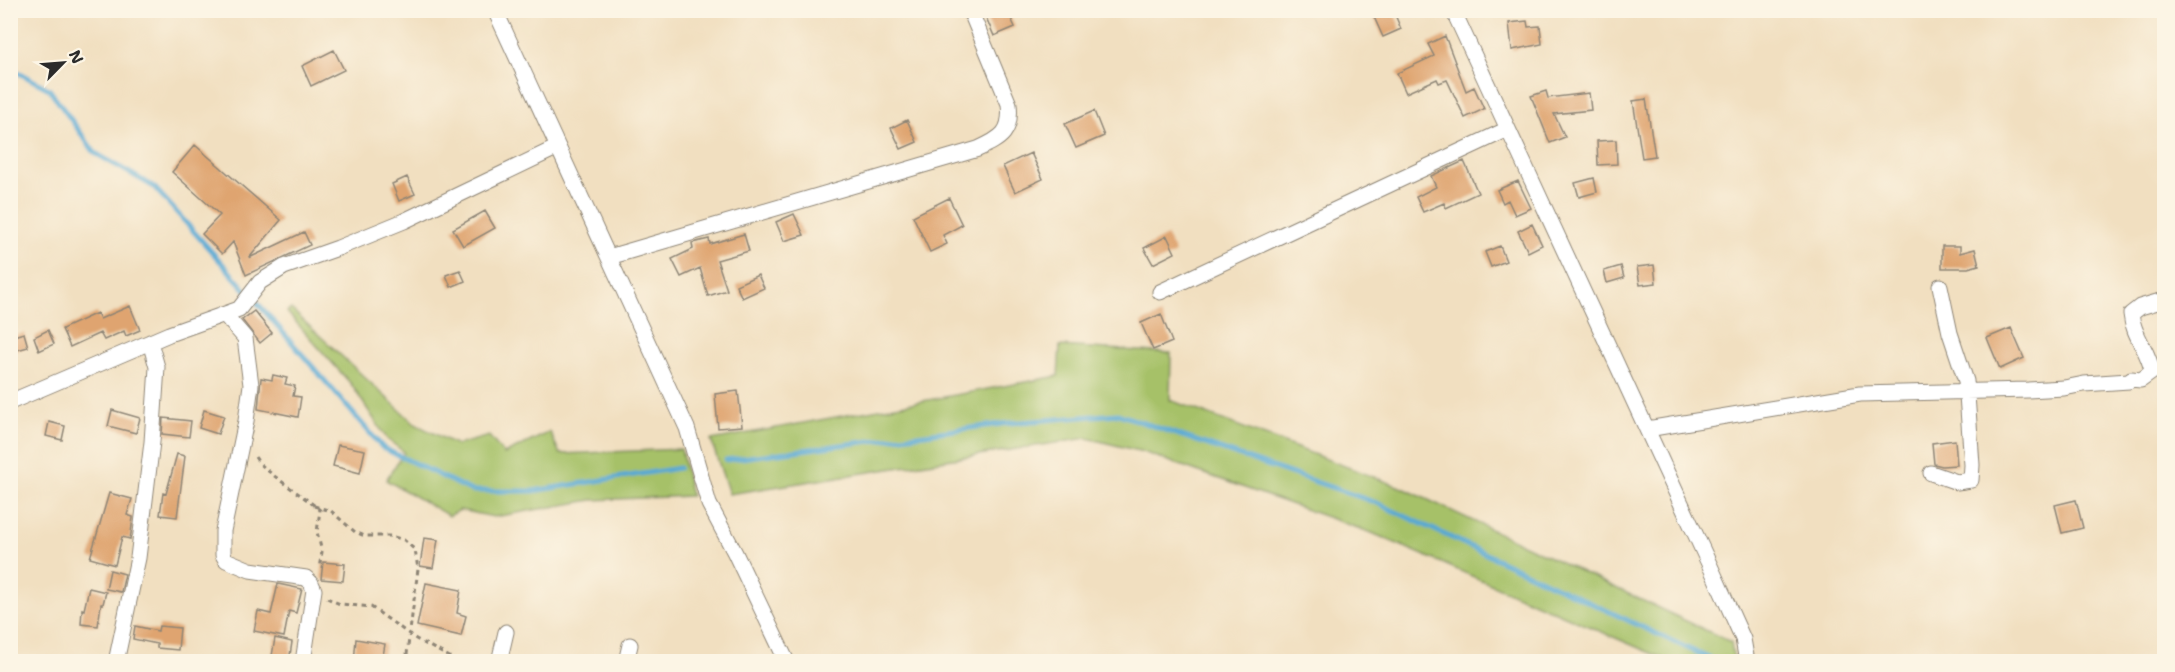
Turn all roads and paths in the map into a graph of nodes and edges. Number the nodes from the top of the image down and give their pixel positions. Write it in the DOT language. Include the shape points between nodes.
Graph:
graph roads {
  1 [pos="495,10"];
  2 [pos="970,10"];
  3 [pos="1453,10"];
  4 [pos="1508,129"];
  5 [pos="558,147"];
  6 [pos="609,257"];
  7 [pos="1940,286"];
  8 [pos="1160,292"];
  9 [pos="2164,300"];
  10 [pos="232,312"];
  11 [pos="150,342"];
  12 [pos="1966,393"];
  13 [pos="10,402"];
  14 [pos="1647,429"];
  15 [pos="242,435"];
  16 [pos="1931,472"];
  17 [pos="315,506"];
  18 [pos="314,594"];
  19 [pos="506,633"];
  20 [pos="410,634"];
  21 [pos="630,645"];
  22 [pos="116,662"];
  23 [pos="303,662"];
  24 [pos="406,662"];
  25 [pos="459,662"];
  26 [pos="499,662"];
  27 [pos="626,662"];
  28 [pos="787,662"];
  29 [pos="1747,662"];
  1 -- 5 [label="street"];
  2 -- 6 [label="street" via="1009,104 1011,119 996,141"];
  3 -- 4 [label="street"];
  4 -- 8 [label="street"];
  4 -- 14 [label="street"];
  5 -- 6 [label="street"];
  5 -- 10 [label="street" via="404,220 284,267 260,282"];
  6 -- 28 [label="street" via="687,428 710,504"];
  7 -- 12 [label="street"];
  9 -- 12 [label="street" via="2131,314 2137,339 2151,365 2152,372 2141,380"];
  10 -- 11 [label="street"];
  10 -- 15 [label="street" via="245,338 251,385"];
  11 -- 13 [label="street"];
  11 -- 22 [label="street" via="157,367 152,442 138,558"];
  12 -- 14 [label="street" via="1860,394"];
  12 -- 16 [label="street" via="1971,480 1957,482"];
  14 -- 29 [label="street" via="1743,639"];
  15 -- 17 [label="path" via="260,466"];
  15 -- 18 [label="street" via="222,531 223,555 226,561 250,570 306,578"];
  17 -- 18 [label="path" via="320,510 317,532 322,552"];
  17 -- 20 [label="path" via="331,511 355,532 391,536 404,540 415,550 418,569"];
  18 -- 20 [label="path" via="340,604 372,607"];
  18 -- 23 [label="street"];
  19 -- 26 [label="street"];
  20 -- 24 [label="path"];
  20 -- 25 [label="path"];
  21 -- 27 [label="street"];
}
